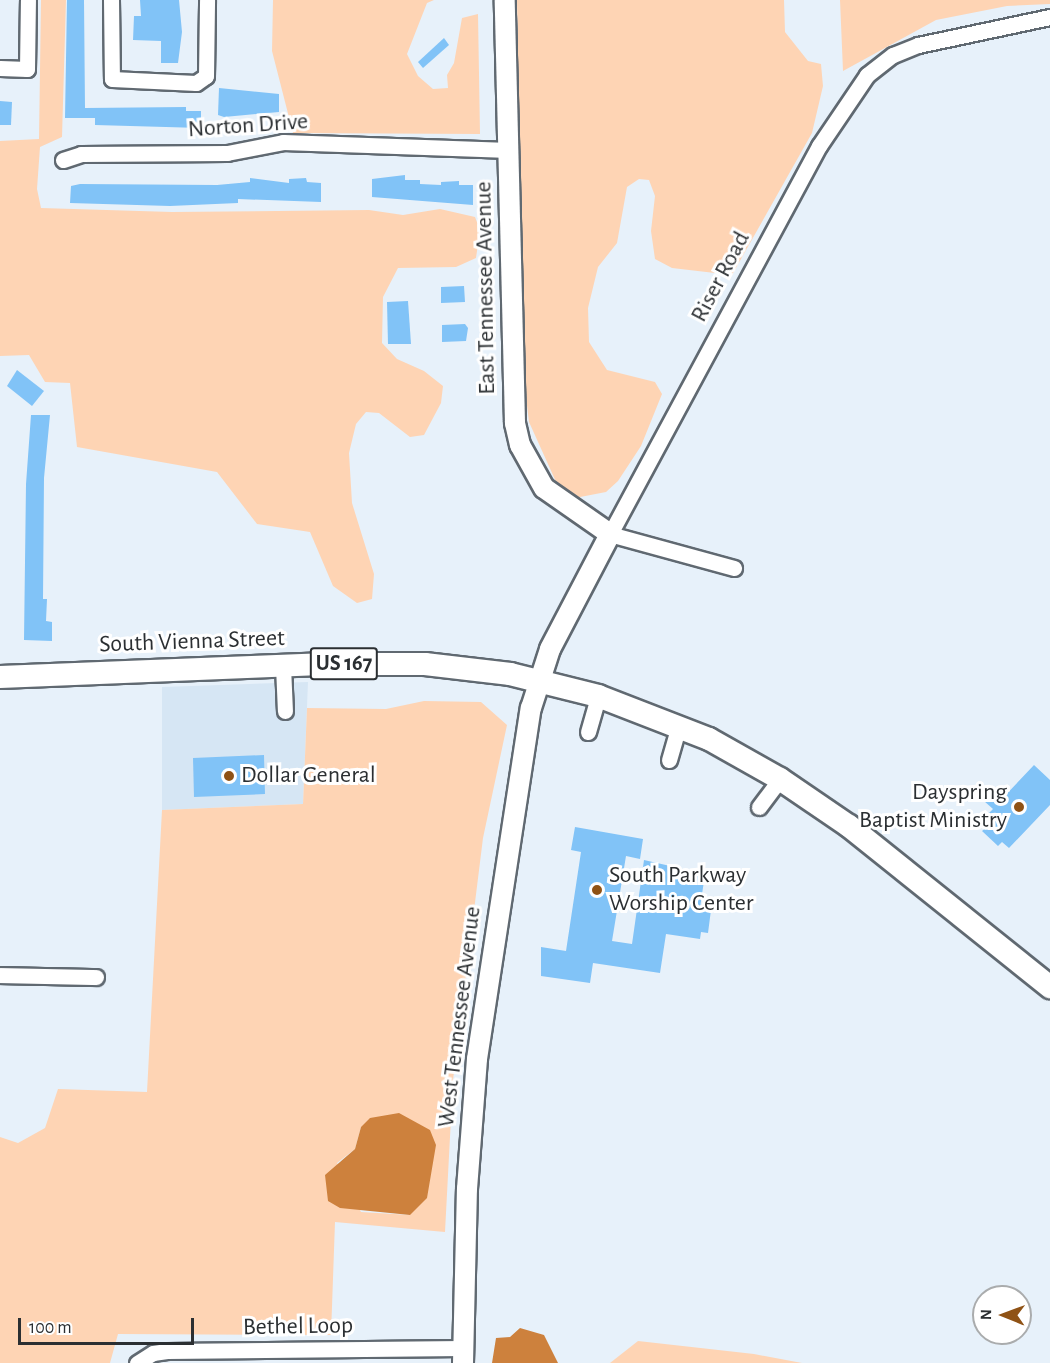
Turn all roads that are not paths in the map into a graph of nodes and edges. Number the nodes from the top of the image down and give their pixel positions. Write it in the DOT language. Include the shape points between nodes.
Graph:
graph roads {
  1 [pos="28,0"];
  2 [pos="111,0"];
  3 [pos="207,0"];
  4 [pos="505,0"];
  5 [pos="1050,17"];
  6 [pos="0,68"];
  7 [pos="509,150"];
  8 [pos="63,160"];
  9 [pos="610,534"];
  10 [pos="734,568"];
  11 [pos="283,666"];
  12 [pos="0,677"];
  13 [pos="540,681"];
  14 [pos="598,696"];
  15 [pos="285,711"];
  16 [pos="679,726"];
  17 [pos="588,732"];
  18 [pos="669,760"];
  19 [pos="780,779"];
  20 [pos="759,807"];
  21 [pos="0,975"];
  22 [pos="96,977"];
  23 [pos="1050,987"];
  24 [pos="463,1356"];
  25 [pos="137,1363"];
  1 -- 6 [label="street" via="27,69"];
  2 -- 3 [label="street" via="112,79 196,83 206,76"];
  4 -- 7 [label="main road, East Tennessee Avenue"];
  5 -- 9 [label="street, Riser Road" via="918,45 893,56 867,75 819,146"];
  7 -- 8 [label="street, Norton Drive" via="283,142 227,153 81,154"];
  7 -- 9 [label="main road, East Tennessee Avenue" via="513,394 520,445 544,488"];
  9 -- 10 [label="street"];
  9 -- 13 [label="main road, Riser Road" via="550,649"];
  11 -- 12 [label="highway, South Vienna Street / US 167"];
  11 -- 13 [label="highway, South Vienna Street / US 167" via="425,664"];
  11 -- 15 [label="street"];
  13 -- 14 [label="highway, South Vienna Street / US 167"];
  13 -- 24 [label="main road, West Tennessee Avenue" via="513,812 477,1059 467,1189"];
  14 -- 16 [label="highway, South Vienna Street / US 167"];
  14 -- 17 [label="street"];
  16 -- 18 [label="street"];
  16 -- 19 [label="highway, South Vienna Street / US 167"];
  19 -- 20 [label="street"];
  19 -- 23 [label="highway, South Vienna Street / US 167" via="849,826"];
  21 -- 22 [label="street"];
  24 -- 25 [label="street, Bethel Loop" via="167,1352 153,1353"];
}
